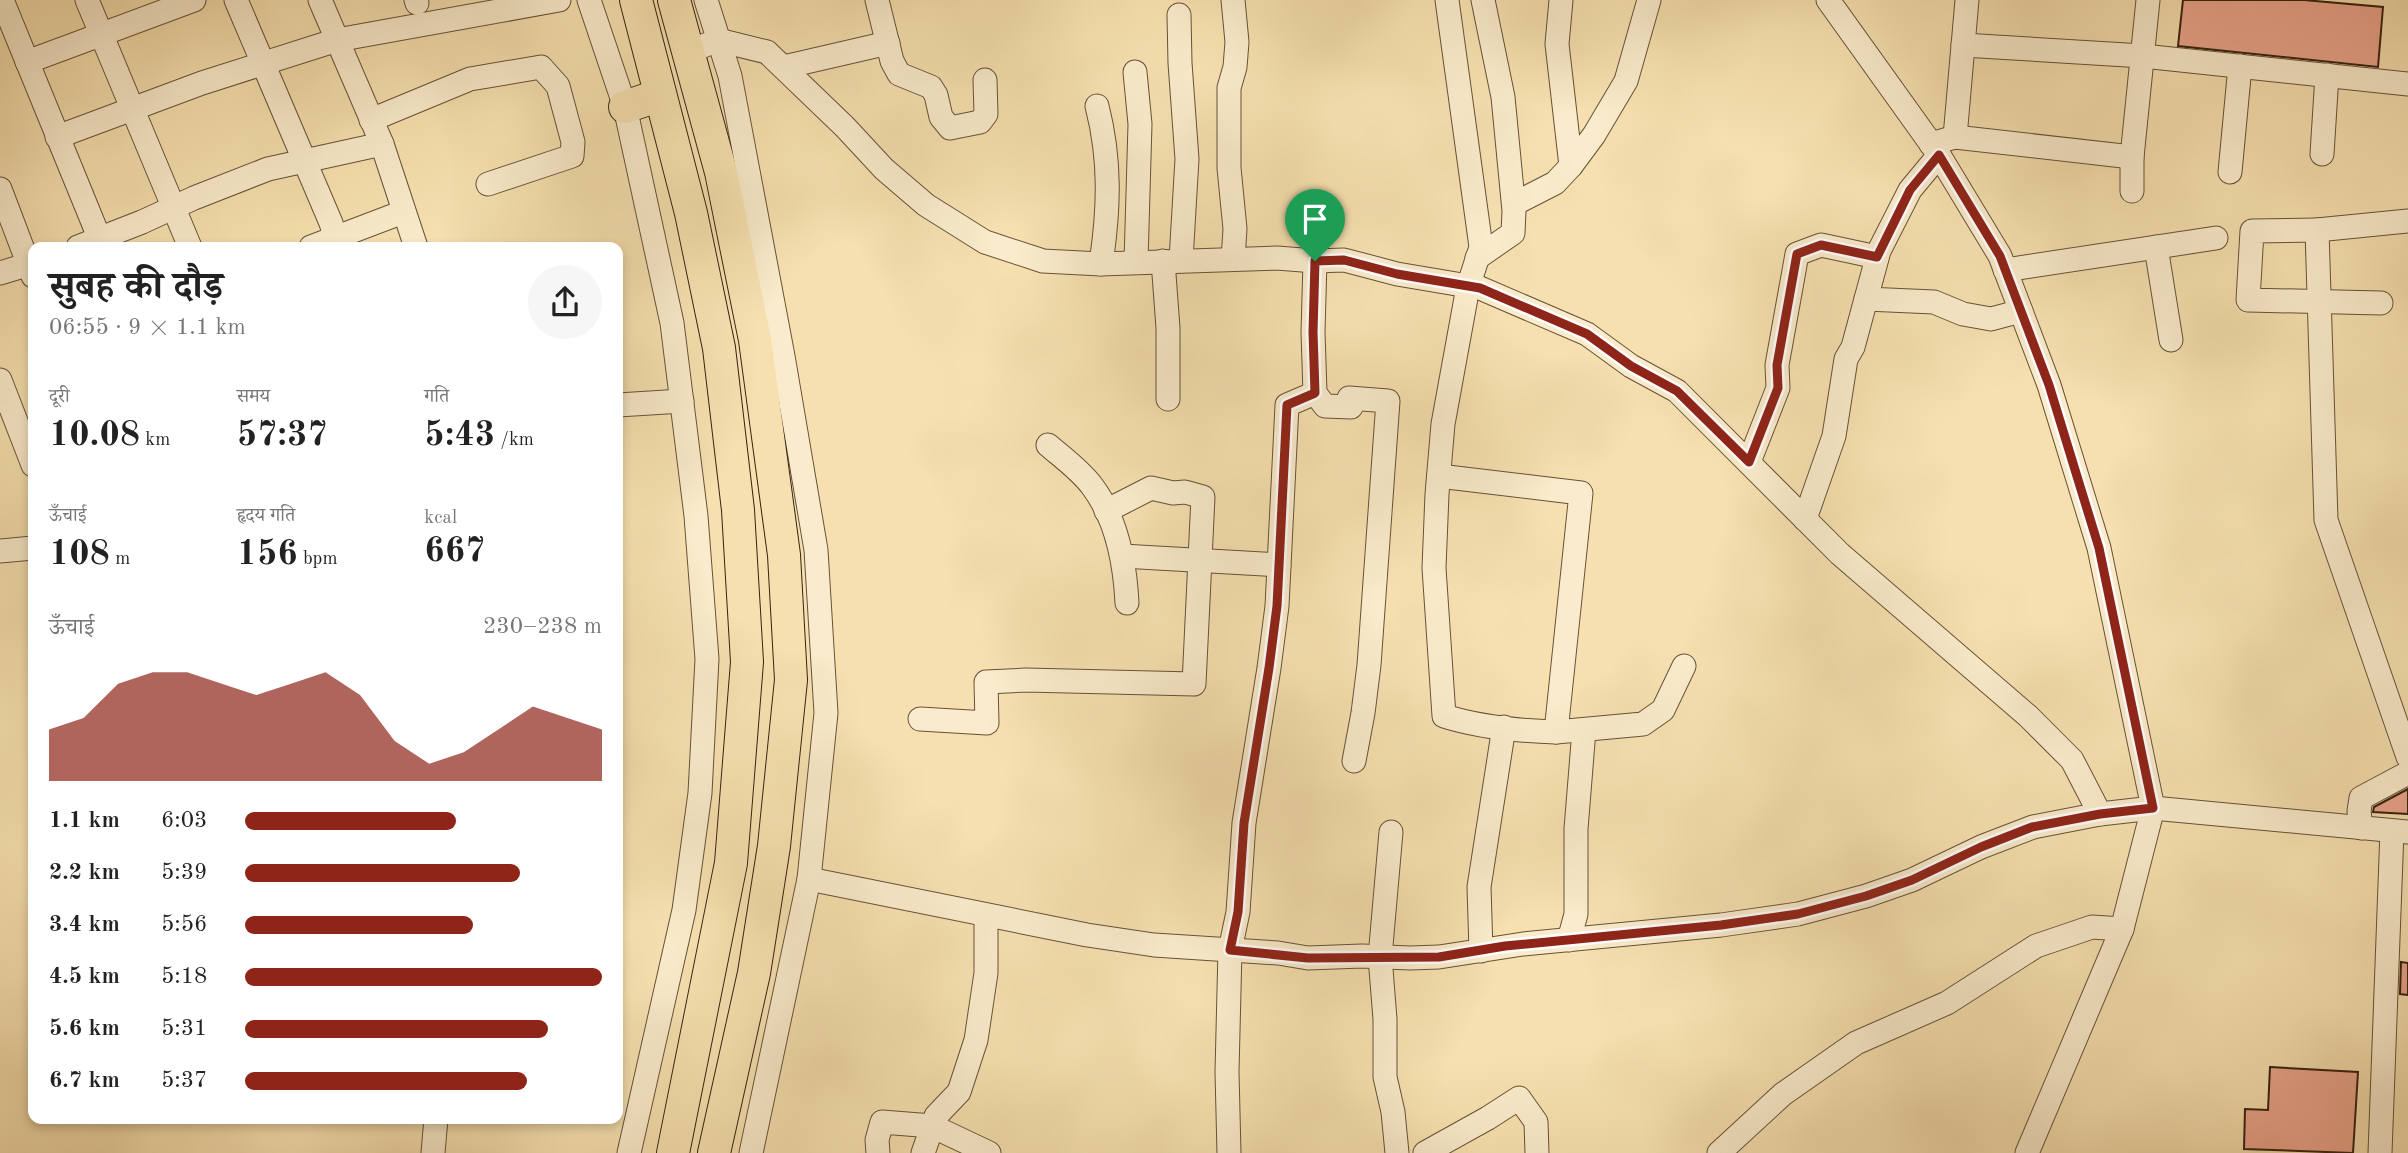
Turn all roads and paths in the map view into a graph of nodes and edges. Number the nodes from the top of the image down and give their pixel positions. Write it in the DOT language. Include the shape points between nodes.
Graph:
graph roads {
  1 [pos="2,0"];
  2 [pos="87,0"];
  3 [pos="194,0"];
  4 [pos="236,0"];
  5 [pos="320,0"];
  6 [pos="559,0"];
  7 [pos="589,0"];
  8 [pos="636,0"];
  9 [pos="674,0"];
  10 [pos="706,0"];
  11 [pos="877,0"];
  12 [pos="1233,0"];
  13 [pos="1447,0"];
  14 [pos="1483,0"];
  15 [pos="1561,0"];
  16 [pos="1648,0"];
  17 [pos="1828,0"];
  18 [pos="1967,0"];
  19 [pos="2148,0"];
  20 [pos="166,5"];
  21 [pos="1179,15"];
  22 [pos="102,35"];
  23 [pos="337,40"];
  24 [pos="718,40"];
  25 [pos="888,43"];
  26 [pos="1963,46"];
  27 [pos="688,52"];
  28 [pos="2143,56"];
  29 [pos="27,62"];
  30 [pos="262,62"];
  31 [pos="2240,66"];
  32 [pos="783,67"];
  33 [pos="1135,72"];
  34 [pos="2327,75"];
  35 [pos="985,80"];
  36 [pos="2408,84"];
  37 [pos="660,95"];
  38 [pos="1097,106"];
  39 [pos="625,107"];
  40 [pos="132,108"];
  41 [pos="371,120"];
  42 [pos="57,137"];
  43 [pos="1955,137"];
  44 [pos="382,144"];
  45 [pos="1935,150"];
  46 [pos="2322,155"];
  47 [pos="2132,157"];
  48 [pos="306,162"];
  49 [pos="1571,166"];
  50 [pos="2230,172"];
  51 [pos="488,184"];
  52 [pos="0,189"];
  53 [pos="2132,191"];
  54 [pos="1514,204"];
  55 [pos="174,209"];
  56 [pos="404,212"];
  57 [pos="2408,221"];
  58 [pos="2317,230"];
  59 [pos="2216,237"];
  60 [pos="102,242"];
  61 [pos="104,242"];
  62 [pos="188,242"];
  63 [pos="337,242"];
  64 [pos="339,242"];
  65 [pos="414,242"];
  66 [pos="2156,247"];
  67 [pos="1877,257"];
  68 [pos="28,258"];
  69 [pos="1477,258"];
  70 [pos="1233,259"];
  71 [pos="1172,260"];
  72 [pos="1315,261"];
  73 [pos="1136,262"];
  74 [pos="1101,264"];
  75 [pos="28,269"];
  76 [pos="2005,270"];
  77 [pos="0,273"];
  78 [pos="1468,287"];
  79 [pos="1866,299"];
  80 [pos="2319,300"];
  81 [pos="2381,303"];
  82 [pos="2021,311"];
  83 [pos="2171,340"];
  84 [pos="0,380"];
  85 [pos="1315,393"];
  86 [pos="1168,399"];
  87 [pos="682,401"];
  88 [pos="623,405"];
  89 [pos="1048,445"];
  90 [pos="28,452"];
  91 [pos="1749,462"];
  92 [pos="1439,476"];
  93 [pos="1105,511"];
  94 [pos="1805,519"];
  95 [pos="28,548"];
  96 [pos="0,551"];
  97 [pos="1122,556"];
  98 [pos="1200,560"];
  99 [pos="1279,565"];
  100 [pos="1127,603"];
  101 [pos="1684,666"];
  102 [pos="920,719"];
  103 [pos="1504,727"];
  104 [pos="1584,730"];
  105 [pos="1556,732"];
  106 [pos="2408,757"];
  107 [pos="1354,761"];
  108 [pos="2408,773"];
  109 [pos="2153,808"];
  110 [pos="2100,814"];
  111 [pos="2361,828"];
  112 [pos="1391,832"];
  113 [pos="2400,832"];
  114 [pos="809,879"];
  115 [pos="986,915"];
  116 [pos="2122,929"];
  117 [pos="1569,940"];
  118 [pos="1230,950"];
  119 [pos="1481,951"];
  120 [pos="1380,957"];
  121 [pos="2397,998"];
  122 [pos="435,1124"];
  123 [pos="932,1126"];
  124 [pos="1439,1150"];
  125 [pos="433,1153"];
  126 [pos="629,1153"];
  127 [pos="673,1153"];
  128 [pos="714,1153"];
  129 [pos="751,1153"];
  130 [pos="878,1153"];
  131 [pos="923,1153"];
  132 [pos="989,1153"];
  133 [pos="1229,1153"];
  134 [pos="1397,1153"];
  135 [pos="1537,1153"];
  136 [pos="1719,1153"];
  137 [pos="2027,1153"];
  138 [pos="2380,1153"];
  1 -- 29 [label="street"];
  2 -- 22 [label="street"];
  3 -- 20 [label="street"];
  4 -- 30 [label="street"];
  5 -- 23 [label="street"];
  6 -- 23 [label="street"];
  7 -- 39 [label="street"];
  8 -- 37 [label="highway"];
  9 -- 27 [label="highway"];
  10 -- 24 [label="street"];
  11 -- 25 [label="street"];
  12 -- 70 [label="street" via="1237,42 1229,88 1229,169"];
  13 -- 69 [label="street" via="1473,178 1481,247"];
  14 -- 54 [label="street" via="1503,97"];
  15 -- 49 [label="street" via="1557,44"];
  16 -- 49 [label="street" via="1626,81"];
  17 -- 45 [label="street"];
  18 -- 26 [label="street"];
  19 -- 28 [label="street"];
  20 -- 22 [label="street"];
  21 -- 71 [label="street" via="1187,159"];
  22 -- 29 [label="street"];
  22 -- 40 [label="street"];
  23 -- 30 [label="street"];
  23 -- 41 [label="street"];
  24 -- 27 [label="street"];
  24 -- 32 [label="street" via="767,52"];
  24 -- 114 [label="street" via="730,76 816,550 826,713"];
  25 -- 32 [label="street"];
  25 -- 35 [label="street" via="900,74 931,87 941,117 950,128 980,122 986,114"];
  26 -- 28 [label="street"];
  26 -- 43 [label="street"];
  27 -- 128 [label="highway" via="721,172 755,340 784,555 791,680 774,846 754,973"];
  28 -- 31 [label="street"];
  28 -- 47 [label="street"];
  29 -- 42 [label="street"];
  30 -- 40 [label="street"];
  30 -- 48 [label="street"];
  31 -- 34 [label="street"];
  31 -- 50 [label="street"];
  32 -- 74 [label="street" via="884,169 926,205 985,242 1043,261"];
  33 -- 73 [label="street" via="1140,124"];
  34 -- 36 [label="street"];
  34 -- 46 [label="street"];
  37 -- 39 [label="highway"];
  37 -- 127 [label="highway" via="719,348 738,510 747,662 730,863"];
  38 -- 74 [label="street" via="1108,185"];
  39 -- 87 [label="street" via="672,323"];
  40 -- 42 [label="street"];
  40 -- 55 [label="street"];
  41 -- 44 [label="street"];
  41 -- 51 [label="street" via="470,79 541,67 558,86 573,142 572,156"];
  42 -- 60 [label="street"];
  43 -- 45 [label="street"];
  43 -- 47 [label="street"];
  44 -- 48 [label="street"];
  44 -- 56 [label="street"];
  45 -- 67 [label="street"];
  45 -- 76 [label="street"];
  47 -- 53 [label="street"];
  48 -- 55 [label="street" via="268,169"];
  48 -- 63 [label="street"];
  49 -- 54 [label="street" via="1555,183"];
  52 -- 68 [label="street"];
  54 -- 69 [label="street" via="1513,233"];
  55 -- 61 [label="street"];
  55 -- 62 [label="street"];
  56 -- 64 [label="street"];
  56 -- 65 [label="street"];
  57 -- 58 [label="street"];
  58 -- 80 [label="street"];
  58 -- 80 [label="street" via="2252,231 2248,300"];
  59 -- 66 [label="street"];
  66 -- 76 [label="street"];
  66 -- 83 [label="street"];
  67 -- 79 [label="street"];
  67 -- 91 [label="street" via="1821,245 1797,254 1777,365 1778,388"];
  69 -- 78 [label="street"];
  70 -- 71 [label="street"];
  70 -- 72 [label="street"];
  71 -- 73 [label="street"];
  71 -- 86 [label="street"];
  72 -- 78 [label="street" via="1344,260"];
  72 -- 85 [label="street"];
  73 -- 74 [label="street"];
  75 -- 77 [label="street"];
  76 -- 82 [label="street"];
  78 -- 91 [label="street" via="1587,334 1677,391"];
  78 -- 92 [label="street" via="1443,424"];
  79 -- 82 [label="street" via="1934,302 1991,320"];
  79 -- 94 [label="street" via="1846,359 1834,436"];
  80 -- 81 [label="street"];
  80 -- 106 [label="street" via="2326,520"];
  82 -- 109 [label="street" via="2099,548"];
  84 -- 90 [label="street"];
  85 -- 99 [label="street" via="1287,405"];
  85 -- 107 [label="street" via="1325,406 1351,407 1349,398 1388,401 1369,664"];
  87 -- 88 [label="street"];
  87 -- 126 [label="street" via="707,659 700,793 684,910"];
  89 -- 93 [label="street" via="1093,487"];
  91 -- 94 [label="street"];
  92 -- 103 [label="street" via="1434,568 1444,716"];
  92 -- 105 [label="street" via="1581,493"];
  93 -- 97 [label="street"];
  93 -- 98 [label="street" via="1151,488 1203,497"];
  94 -- 110 [label="street" via="2072,760"];
  95 -- 96 [label="street"];
  97 -- 98 [label="street"];
  97 -- 100 [label="street"];
  98 -- 99 [label="street"];
  98 -- 102 [label="street" via="1194,684 986,682 986,723"];
  99 -- 118 [label="street"];
  101 -- 104 [label="street" via="1662,710 1643,724"];
  103 -- 105 [label="street"];
  103 -- 119 [label="street" via="1479,887"];
  104 -- 105 [label="street"];
  104 -- 117 [label="street" via="1576,829 1576,914"];
  108 -- 111 [label="street" via="2361,798"];
  109 -- 110 [label="street"];
  109 -- 111 [label="street"];
  109 -- 116 [label="street"];
  110 -- 117 [label="street" via="2032,827 1912,880 1798,914"];
  111 -- 113 [label="street"];
  112 -- 120 [label="street"];
  113 -- 121 [label="street"];
  114 -- 115 [label="street"];
  114 -- 129 [label="street"];
  115 -- 118 [label="street" via="1154,945"];
  115 -- 123 [label="street" via="986,972 976,1040 959,1092"];
  116 -- 136 [label="street" via="2092,927 2036,946 1947,1003 1856,1043 1783,1094"];
  116 -- 137 [label="street"];
  117 -- 119 [label="street"];
  118 -- 120 [label="street" via="1308,958"];
  118 -- 133 [label="street"];
  119 -- 120 [label="street"];
  120 -- 134 [label="street" via="1385,1077"];
  121 -- 138 [label="street"];
  122 -- 125 [label="street"];
  123 -- 130 [label="street" via="882,1122"];
  123 -- 131 [label="street"];
  123 -- 132 [label="street"];
  124 -- 135 [label="street" via="1519,1098 1536,1122"];
}
